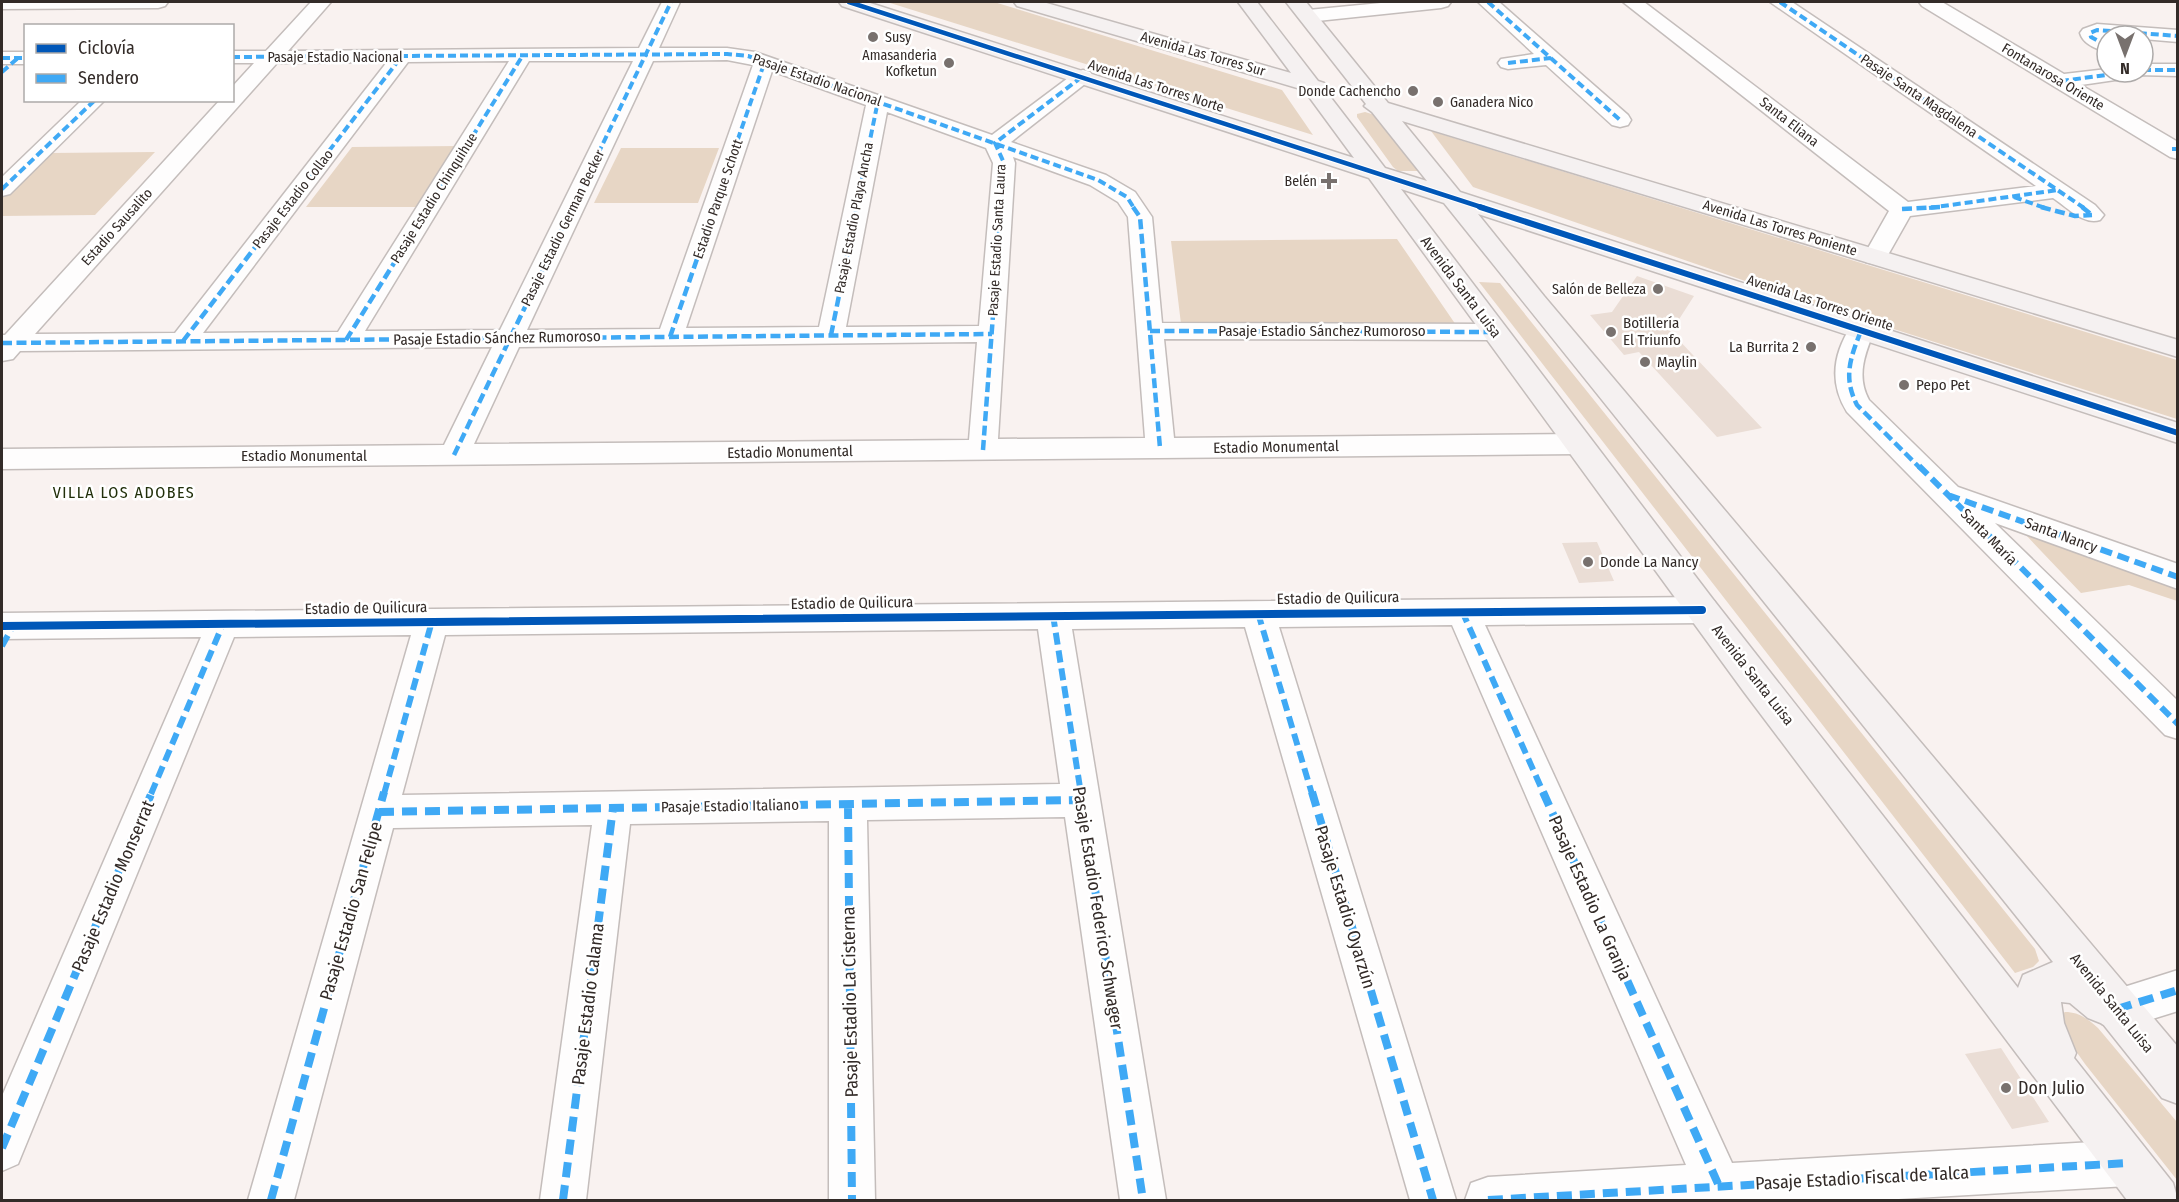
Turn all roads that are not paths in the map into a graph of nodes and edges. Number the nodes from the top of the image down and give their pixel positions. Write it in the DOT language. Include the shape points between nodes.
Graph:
graph roads {
  1 [pos="158,2"];
  2 [pos="321,2"];
  3 [pos="671,2"];
  4 [pos="849,2"];
  5 [pos="1024,2"];
  6 [pos="1248,2"];
  7 [pos="1441,2"];
  8 [pos="1488,2"];
  9 [pos="1633,2"];
  10 [pos="1780,2"];
  11 [pos="1929,2"];
  12 [pos="2,3"];
  13 [pos="1302,9"];
  14 [pos="2155,34"];
  15 [pos="2178,36"];
  16 [pos="646,55"];
  17 [pos="402,56"];
  18 [pos="523,56"];
  19 [pos="234,57"];
  20 [pos="271,57"];
  21 [pos="15,58"];
  22 [pos="1551,58"];
  23 [pos="765,61"];
  24 [pos="1508,63"];
  25 [pos="2155,70"];
  26 [pos="2178,70"];
  27 [pos="2,72"];
  28 [pos="1083,76"];
  29 [pos="2095,76"];
  30 [pos="2061,81"];
  31 [pos="1314,86"];
  32 [pos="234,98"];
  33 [pos="878,101"];
  34 [pos="93,102"];
  35 [pos="230,102"];
  36 [pos="1382,108"];
  37 [pos="1620,120"];
  38 [pos="994,143"];
  39 [pos="2176,150"];
  40 [pos="1375,172"];
  41 [pos="2,189"];
  42 [pos="2058,190"];
  43 [pos="2013,196"];
  44 [pos="1454,199"];
  45 [pos="1902,209"];
  46 [pos="1875,257"];
  47 [pos="1150,331"];
  48 [pos="1861,331"];
  49 [pos="1494,332"];
  50 [pos="992,334"];
  51 [pos="831,335"];
  52 [pos="670,337"];
  53 [pos="510,338"];
  54 [pos="346,340"];
  55 [pos="183,341"];
  56 [pos="5,347"];
  57 [pos="2178,349"];
  58 [pos="2178,433"];
  59 [pos="1578,444"];
  60 [pos="1160,448"];
  61 [pos="983,450"];
  62 [pos="454,455"];
  63 [pos="2,459"];
  64 [pos="1945,494"];
  65 [pos="2178,577"];
  66 [pos="1702,610"];
  67 [pos="1462,611"];
  68 [pos="1258,613"];
  69 [pos="1053,615"];
  70 [pos="432,621"];
  71 [pos="224,624"];
  72 [pos="5,632"];
  73 [pos="2178,724"];
  74 [pos="1082,800"];
  75 [pos="848,804"];
  76 [pos="613,808"];
  77 [pos="379,812"];
  78 [pos="2178,990"];
  79 [pos="2117,1009"];
  80 [pos="2150,1048"];
  81 [pos="2062,1076"];
  82 [pos="2178,1082"];
  83 [pos="2,1148"];
  84 [pos="2128,1163"];
  85 [pos="1719,1186"];
  86 [pos="271,1200"];
  87 [pos="563,1200"];
  88 [pos="852,1200"];
  89 [pos="1143,1200"];
  90 [pos="1433,1200"];
  91 [pos="1488,1200"];
  92 [pos="2156,1200"];
  1 -- 12 [label="street"];
  2 -- 20 [label="street, Estadio Sausalito"];
  3 -- 16 [label="street, Pasaje Estadio German Becker"];
  4 -- 28 [label="main road, Avenida Las Torres Norte"];
  5 -- 31 [label="main road, Avenida Las Torres Sur"];
  6 -- 31 [label="main road, Avenida Santa Luisa"];
  7 -- 13 [label="street"];
  8 -- 22 [label="street"];
  9 -- 45 [label="street, Santa Eliana"];
  10 -- 42 [label="street, Pasaje Santa Magdalena"];
  11 -- 30 [label="street, Fontanarosa Oriente"];
  13 -- 36 [label="main road, Avenida Santa Luisa"];
  14 -- 15 [label="street"];
  16 -- 18 [label="street, Pasaje Estadio Nacional"];
  16 -- 23 [label="street, Pasaje Estadio Nacional" via="727,54"];
  16 -- 53 [label="street, Pasaje Estadio German Becker"];
  17 -- 18 [label="street, Pasaje Estadio Nacional"];
  17 -- 20 [label="street, Pasaje Estadio Nacional"];
  17 -- 55 [label="street, Pasaje Estadio Collao"];
  18 -- 54 [label="street, Pasaje Estadio Chinquihue"];
  19 -- 20 [label="street, Pasaje Estadio Nacional"];
  20 -- 32 [label="street, Estadio Sausalito"];
  21 -- 27 [label="street"];
  22 -- 24 [label="street"];
  22 -- 37 [label="street"];
  23 -- 33 [label="street, Pasaje Estadio Nacional"];
  23 -- 52 [label="street, Estadio Parque Schott"];
  25 -- 26 [label="street"];
  28 -- 38 [label="street, Pasaje Estadio Santa Laura"];
  28 -- 40 [label="main road, Avenida Las Torres Norte"];
  29 -- 30 [label="street"];
  30 -- 39 [label="street, Fontanarosa Oriente"];
  31 -- 36 [label="main road, Avenida Las Torres Sur"];
  31 -- 40 [label="main road, Avenida Santa Luisa"];
  33 -- 38 [label="street, Pasaje Estadio Nacional"];
  33 -- 51 [label="street, Pasaje Estadio Playa Ancha"];
  34 -- 41 [label="street"];
  35 -- 56 [label="street, Estadio Sausalito"];
  36 -- 44 [label="main road, Avenida Santa Luisa"];
  36 -- 46 [label="main road, Avenida Las Torres Poniente"];
  38 -- 47 [label="street, Pasaje Estadio Nacional" via="1098,180 1135,207 1142,228"];
  38 -- 50 [label="street, Pasaje Estadio Santa Laura" via="1004,163"];
  40 -- 44 [label="main road, Avenida Las Torres Norte"];
  40 -- 49 [label="main road, Avenida Santa Luisa"];
  42 -- 43 [label="street, Pasaje Santa Magdalena"];
  42 -- 43 [label="street, Pasaje Santa Magdalena" via="2092,215 2083,217"];
  43 -- 45 [label="street, Pasaje Santa Magdalena"];
  44 -- 48 [label="main road, Avenida Las Torres Oriente"];
  44 -- 79 [label="main road, Avenida Santa Luisa"];
  45 -- 46 [label="street"];
  46 -- 57 [label="main road, Avenida Las Torres Poniente"];
  47 -- 49 [label="street, Pasaje Estadio Sánchez Rumoroso"];
  47 -- 60 [label="street, Pasaje Estadio Nacional"];
  48 -- 58 [label="main road, Avenida Las Torres Oriente"];
  48 -- 64 [label="street, Santa María" via="1847,374 1850,393"];
  49 -- 59 [label="main road, Avenida Santa Luisa"];
  50 -- 51 [label="street, Pasaje Estadio Sánchez Rumoroso"];
  50 -- 61 [label="street, Pasaje Estadio Santa Laura"];
  51 -- 52 [label="street, Pasaje Estadio Sánchez Rumoroso"];
  52 -- 53 [label="street, Pasaje Estadio Sánchez Rumoroso"];
  53 -- 54 [label="street, Pasaje Estadio Sánchez Rumoroso"];
  53 -- 62 [label="street, Pasaje Estadio German Becker"];
  54 -- 55 [label="street, Pasaje Estadio Sánchez Rumoroso"];
  55 -- 56 [label="street, Pasaje Estadio Sánchez Rumoroso"];
  59 -- 60 [label="street, Estadio Monumental"];
  59 -- 66 [label="main road, Avenida Santa Luisa"];
  60 -- 61 [label="street, Estadio Monumental"];
  61 -- 62 [label="street, Estadio Monumental"];
  62 -- 63 [label="street, Estadio Monumental"];
  64 -- 65 [label="street, Santa Nancy"];
  64 -- 73 [label="street, Santa María"];
  66 -- 67 [label="street, Estadio de Quilicura"];
  66 -- 81 [label="main road, Avenida Santa Luisa"];
  67 -- 68 [label="street, Estadio de Quilicura"];
  67 -- 85 [label="street, Pasaje Estadio La Granja"];
  68 -- 69 [label="street, Estadio de Quilicura"];
  68 -- 90 [label="street, Pasaje Estadio Oyarzún"];
  69 -- 70 [label="street, Estadio de Quilicura"];
  69 -- 74 [label="street, Pasaje Estadio Federico Schwager"];
  70 -- 71 [label="street, Estadio de Quilicura"];
  70 -- 77 [label="street, Pasaje Estadio San Felipe"];
  71 -- 72 [label="street, Estadio de Quilicura"];
  71 -- 83 [label="street, Pasaje Estadio Monserrat"];
  74 -- 75 [label="street, Pasaje Estadio Italiano"];
  74 -- 89 [label="street, Pasaje Estadio Federico Schwager"];
  75 -- 76 [label="street, Pasaje Estadio Italiano"];
  75 -- 88 [label="street, Pasaje Estadio La Cisterna"];
  76 -- 77 [label="street, Pasaje Estadio Italiano"];
  76 -- 87 [label="street, Pasaje Estadio Calama"];
  77 -- 86 [label="street, Pasaje Estadio San Felipe"];
  78 -- 79 [label="street"];
  79 -- 80 [label="main road, Avenida Santa Luisa"];
  80 -- 81 [label="main road" via="2082,986 2062,981 2046,984 2038,990 2037,997"];
  80 -- 82 [label="main road, Avenida Santa Luisa"];
  81 -- 84 [label="main road, Avenida Santa Luisa"];
  84 -- 85 [label="street, Pasaje Estadio Fiscal de Talca"];
  84 -- 92 [label="main road, Avenida Santa Luisa"];
  85 -- 91 [label="street, Pasaje Estadio Fiscal de Talca"];
}
